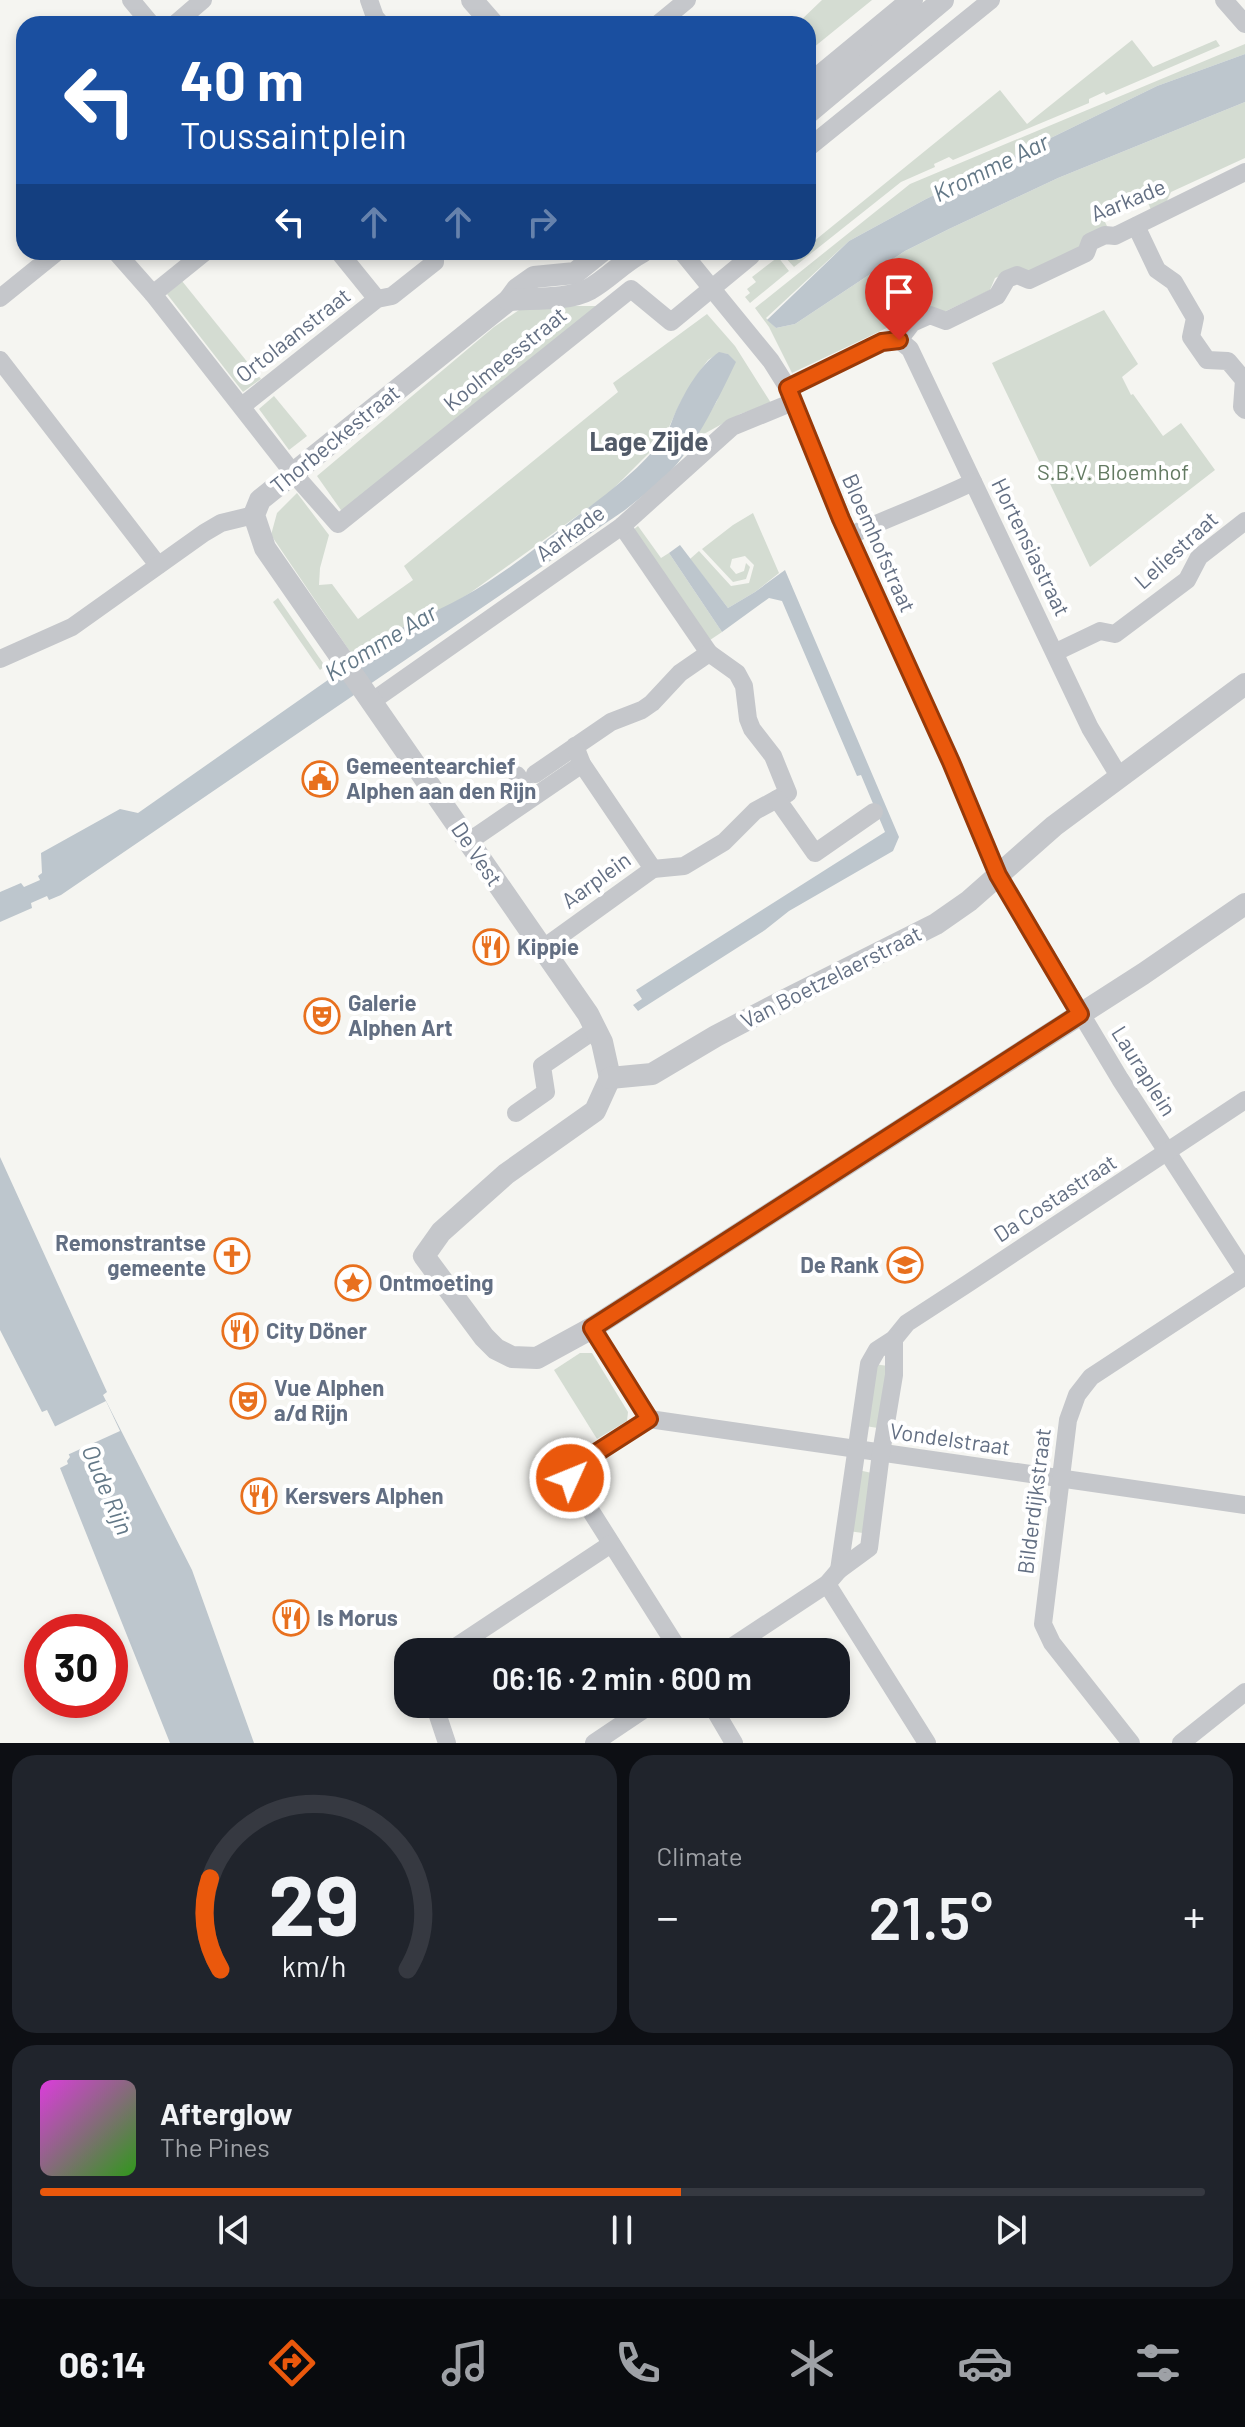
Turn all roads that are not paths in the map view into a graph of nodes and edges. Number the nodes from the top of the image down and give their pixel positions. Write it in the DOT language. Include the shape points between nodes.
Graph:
graph roads {
  1 [pos="131,0"];
  2 [pos="203,0"];
  3 [pos="472,0"];
  4 [pos="687,0"];
  5 [pos="912,0"];
  6 [pos="943,0"];
  7 [pos="991,0"];
  8 [pos="1224,0"];
  9 [pos="144,16"];
  10 [pos="184,16"];
  11 [pos="486,16"];
  12 [pos="668,16"];
  13 [pos="1245,24"];
  14 [pos="816,79"];
  15 [pos="816,106"];
  16 [pos="816,142"];
  17 [pos="1245,172"];
  18 [pos="1136,226"];
  19 [pos="46,260"];
  20 [pos="123,260"];
  21 [pos="195,260"];
  22 [pos="345,260"];
  23 [pos="435,260"];
  24 [pos="591,260"];
  25 [pos="628,260"];
  26 [pos="689,260"];
  27 [pos="746,260"];
  28 [pos="713,288"];
  29 [pos="2,291"];
  30 [pos="153,294"];
  31 [pos="377,299"];
  32 [pos="509,300"];
  33 [pos="899,340"];
  34 [pos="0,360"];
  35 [pos="791,395"];
  36 [pos="242,406"];
  37 [pos="1245,410"];
  38 [pos="293,473"];
  39 [pos="973,482"];
  40 [pos="254,515"];
  41 [pos="1245,521"];
  42 [pos="622,526"];
  43 [pos="849,536"];
  44 [pos="158,565"];
  45 [pos="1056,652"];
  46 [pos="709,653"];
  47 [pos="0,659"];
  48 [pos="1244,688"];
  49 [pos="369,700"];
  50 [pos="578,755"];
  51 [pos="1119,776"];
  52 [pos="532,797"];
  53 [pos="777,799"];
  54 [pos="874,812"];
  55 [pos="468,842"];
  56 [pos="653,869"];
  57 [pos="998,875"];
  58 [pos="1245,904"];
  59 [pos="542,949"];
  60 [pos="1080,1014"];
  61 [pos="596,1029"];
  62 [pos="610,1078"];
  63 [pos="1245,1100"];
  64 [pos="516,1113"];
  65 [pos="1167,1153"];
  66 [pos="1245,1274"];
  67 [pos="592,1328"];
  68 [pos="894,1339"];
  69 [pos="649,1419"];
  70 [pos="857,1451"];
  71 [pos="881,1453"];
  72 [pos="1061,1478"];
  73 [pos="1245,1505"];
  74 [pos="611,1544"];
  75 [pos="833,1577"];
  76 [pos="469,1638"];
  77 [pos="671,1638"];
  78 [pos="744,1638"];
  79 [pos="1245,1692"];
  80 [pos="439,1718"];
  81 [pos="631,1718"];
  82 [pos="719,1718"];
  83 [pos="447,1743"];
  84 [pos="594,1743"];
  85 [pos="734,1743"];
  86 [pos="927,1743"];
  87 [pos="1131,1743"];
  88 [pos="1181,1743"];
  1 -- 9 [label="street"];
  2 -- 10 [label="street"];
  3 -- 11 [label="street"];
  4 -- 12 [label="street"];
  5 -- 14 [label="street"];
  6 -- 15 [label="street"];
  7 -- 16 [label="street"];
  8 -- 13 [label="street"];
  17 -- 18 [label="street, Aarkade"];
  18 -- 33 [label="street, Aarkade" via="1090,242 1086,253 1029,280 1017,275 1007,279 997,296 946,321 930,315 912,323"];
  18 -- 37 [label="street" via="1157,270 1174,282 1195,318 1191,337 1207,360 1228,361 1244,380"];
  19 -- 29 [label="street"];
  20 -- 30 [label="street"];
  21 -- 30 [label="street"];
  22 -- 31 [label="street"];
  23 -- 31 [label="street, Ortolaanstraat" via="392,296"];
  24 -- 32 [label="street, Thorbeckestraat" via="575,273 534,277"];
  25 -- 32 [label="street" via="575,295"];
  26 -- 28 [label="street, Bloemhofstraat"];
  27 -- 28 [label="street, Koolmeesstraat"];
  28 -- 35 [label="street, Bloemhofstraat"];
  28 -- 38 [label="street, Koolmeesstraat" via="671,322 631,289 338,524"];
  30 -- 36 [label="street"];
  31 -- 36 [label="street, Ortolaanstraat"];
  32 -- 38 [label="street, Thorbeckestraat"];
  33 -- 35 [label="street, Aarkade" via="882,342"];
  33 -- 39 [label="street, Hortensiastraat" via="910,349"];
  34 -- 44 [label="street"];
  35 -- 42 [label="street, Aarkade" via="732,427"];
  35 -- 43 [label="street, Bloemhofstraat"];
  36 -- 38 [label="street, Ortolaanstraat"];
  38 -- 40 [label="street, Thorbeckestraat" via="260,500"];
  39 -- 43 [label="street"];
  39 -- 45 [label="street, Hortensiastraat"];
  40 -- 44 [label="street, Thorbeckestraat" via="221,523"];
  40 -- 49 [label="street, De Vest" via="265,548"];
  41 -- 45 [label="street, Leliestraat" via="1199,557 1187,580 1115,634 1100,631"];
  42 -- 46 [label="street"];
  42 -- 49 [label="street, Aarkade"];
  43 -- 57 [label="street, Bloemhofstraat"];
  44 -- 47 [label="street, Thorbeckestraat" via="72,627"];
  45 -- 51 [label="street, Hortensiastraat" via="1090,728"];
  46 -- 50 [label="street" via="680,673 652,703 611,722"];
  46 -- 53 [label="street" via="737,673 744,686 752,729 773,756 788,793"];
  48 -- 51 [label="street, Van Boetzelaerstraat"];
  49 -- 55 [label="street, De Vest"];
  50 -- 52 [label="street"];
  50 -- 52 [label="street" via="526,775"];
  50 -- 56 [label="street, Aarplein"];
  51 -- 57 [label="street, Van Boetzelaerstraat"];
  52 -- 55 [label="street"];
  53 -- 54 [label="street" via="815,853"];
  53 -- 56 [label="street" via="684,866"];
  55 -- 59 [label="street, De Vest"];
  56 -- 59 [label="street, Aarplein"];
  57 -- 60 [label="street, Bloemhofstraat"];
  57 -- 62 [label="street, Van Boetzelaerstraat" via="936,924 652,1074"];
  58 -- 60 [label="street"];
  59 -- 61 [label="street, De Vest"];
  60 -- 65 [label="street, Lauraplein"];
  60 -- 67 [label="street"];
  61 -- 62 [label="street, De Vest"];
  61 -- 64 [label="street" via="542,1066 546,1092"];
  62 -- 67 [label="street" via="595,1111 506,1174 441,1232 424,1256 484,1337 512,1357 537,1358"];
  63 -- 65 [label="street, Da Costastraat"];
  65 -- 66 [label="street, Lauraplein"];
  65 -- 68 [label="street, Da Costastraat" via="924,1310"];
  66 -- 72 [label="street, Bilderdijkstraat" via="1091,1377 1068,1420"];
  67 -- 69 [label="street"];
  68 -- 70 [label="street, Da Costastraat" via="877,1350 869,1364"];
  68 -- 71 [label="street" via="894,1375"];
  69 -- 70 [label="street, Vondelstraat"];
  69 -- 74 [label="street" via="571,1469 570,1478"];
  70 -- 71 [label="street, Vondelstraat"];
  70 -- 75 [label="street, Da Costastraat"];
  71 -- 72 [label="street, Vondelstraat"];
  71 -- 75 [label="street" via="869,1548"];
  72 -- 73 [label="street, Vondelstraat"];
  72 -- 87 [label="street, Bilderdijkstraat" via="1043,1624 1052,1643"];
  74 -- 76 [label="street"];
  74 -- 77 [label="street"];
  75 -- 78 [label="street"];
  75 -- 86 [label="street"];
  79 -- 88 [label="street"];
  80 -- 83 [label="street"];
  81 -- 84 [label="street"];
  82 -- 85 [label="street"];
}
